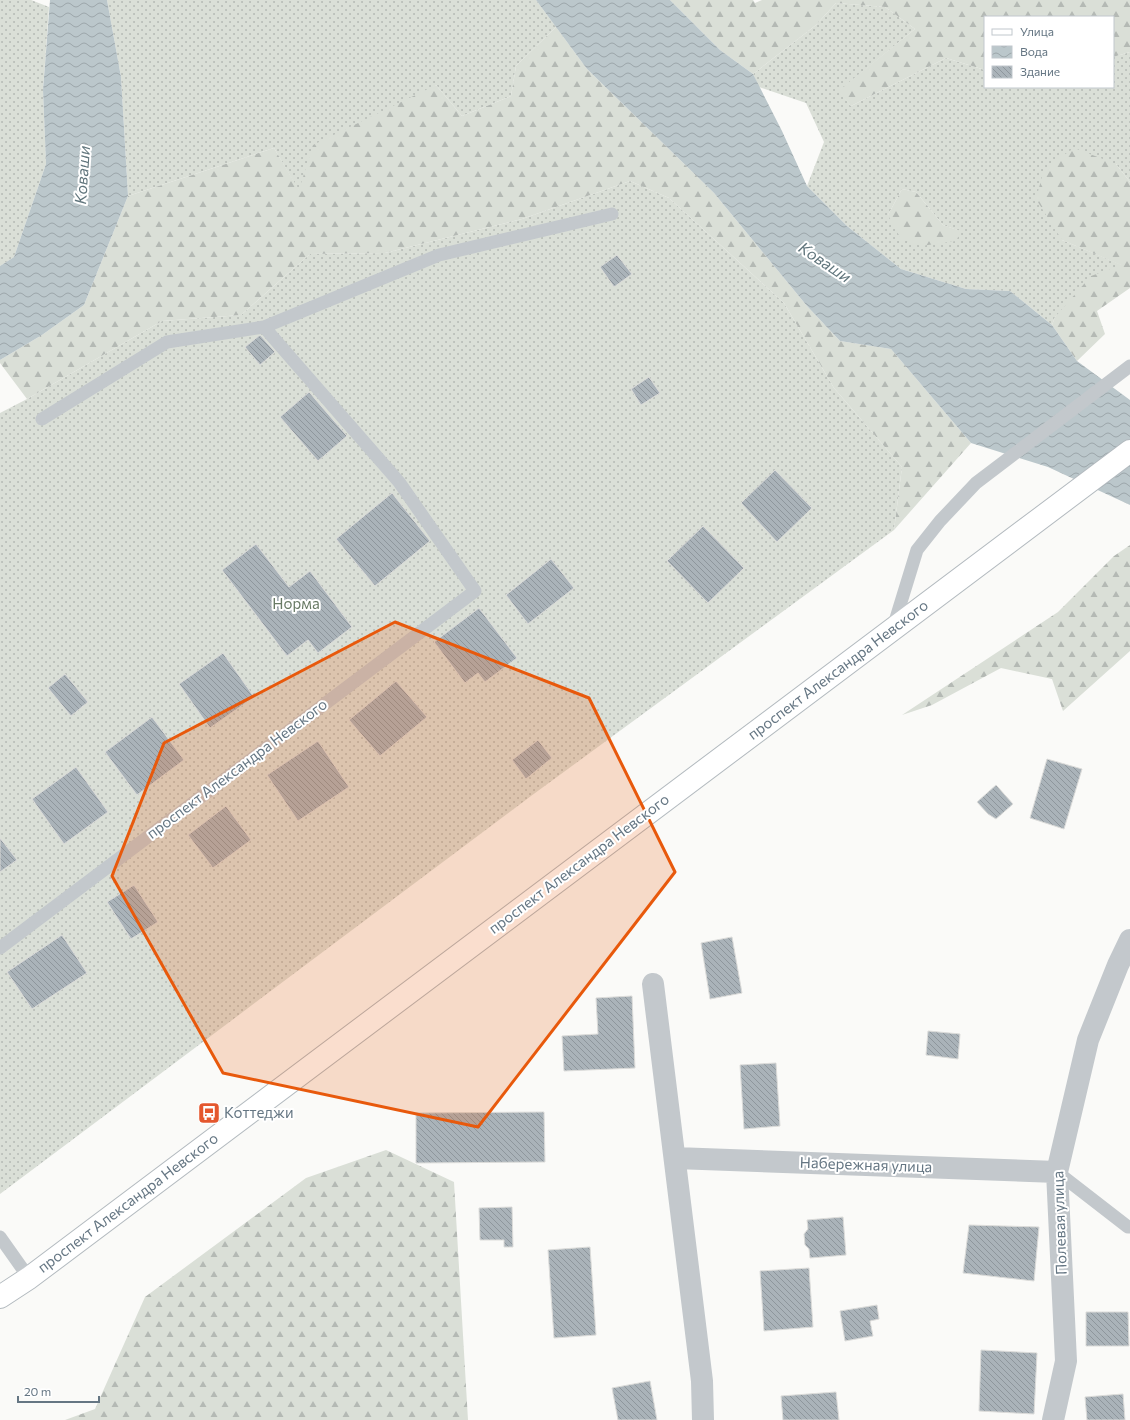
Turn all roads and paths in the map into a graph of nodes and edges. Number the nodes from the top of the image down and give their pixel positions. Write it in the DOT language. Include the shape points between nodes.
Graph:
graph roads {
  1 [pos="612,214"];
  2 [pos="264,327"];
  3 [pos="1130,366"];
  4 [pos="42,419"];
  5 [pos="1130,451"];
  6 [pos="892,630"];
  7 [pos="1130,940"];
  8 [pos="0,948"];
  9 [pos="1124,966"];
  10 [pos="653,984"];
  11 [pos="674,1158"];
  12 [pos="1057,1172"];
  13 [pos="1130,1227"];
  14 [pos="0,1236"];
  15 [pos="29,1278"];
  16 [pos="0,1297"];
  17 [pos="703,1420"];
  18 [pos="1053,1420"];
  1 -- 2 [label="lane" via="439,255"];
  2 -- 4 [label="lane" via="167,342"];
  2 -- 8 [label="lane, проспект Александра Невского" via="399,482 475,591"];
  3 -- 6 [label="lane" via="976,483 940,521 917,550"];
  5 -- 6 [label="main road, проспект Александра Невского"];
  6 -- 15 [label="main road, проспект Александра Невского"];
  7 -- 9 [label="street, Полевая улица"];
  9 -- 12 [label="street, Полевая улица" via="1088,1040"];
  10 -- 11 [label="street"];
  11 -- 12 [label="street, Набережная улица"];
  11 -- 17 [label="street" via="702,1381"];
  12 -- 13 [label="lane"];
  12 -- 18 [label="street, Полевая улица" via="1066,1361"];
  14 -- 15 [label="lane, проспект Александра Невского"];
  15 -- 16 [label="main road, проспект Александра Невского"];
}
